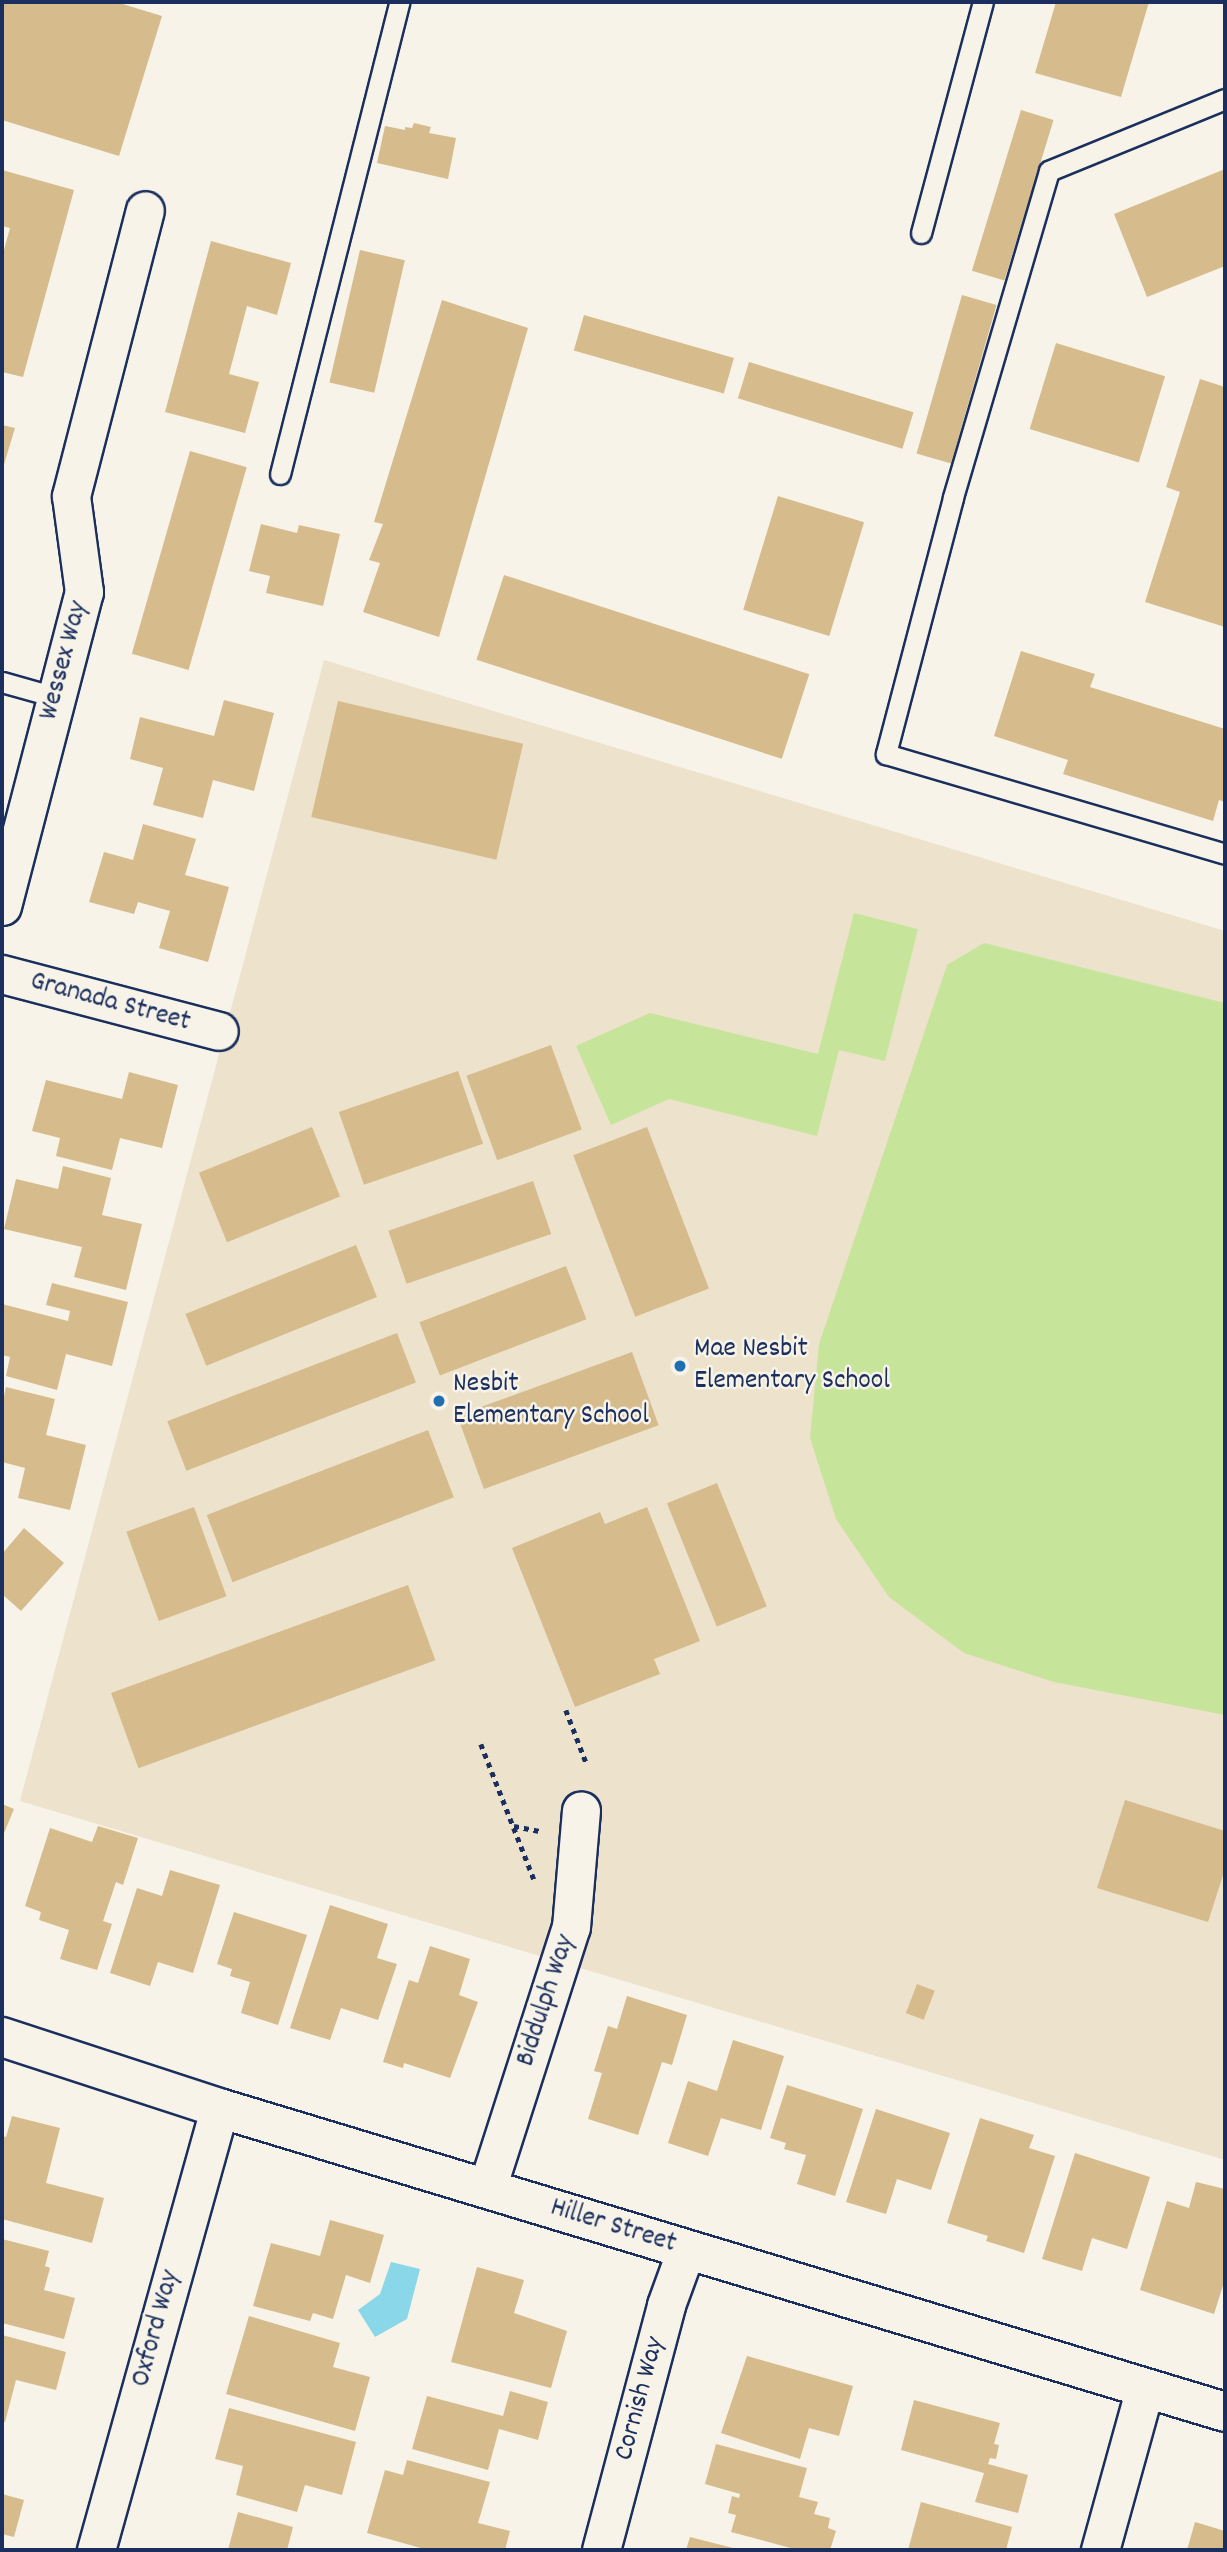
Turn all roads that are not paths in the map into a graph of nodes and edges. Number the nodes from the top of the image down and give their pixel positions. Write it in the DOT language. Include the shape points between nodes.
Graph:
graph roads {
  1 [pos="398,2"];
  2 [pos="983,2"];
  3 [pos="1225,99"];
  4 [pos="145,210"];
  5 [pos="920,233"];
  6 [pos="280,474"];
  7 [pos="2,682"];
  8 [pos="55,697"];
  9 [pos="1225,854"];
  10 [pos="2,906"];
  11 [pos="2,974"];
  12 [pos="219,1031"];
  13 [pos="580,1810"];
  14 [pos="2,2037"];
  15 [pos="219,2108"];
  16 [pos="488,2188"];
  17 [pos="685,2250"];
  18 [pos="1145,2388"];
  19 [pos="1225,2412"];
  20 [pos="96,2550"];
  21 [pos="601,2550"];
  22 [pos="1100,2550"];
  1 -- 6 [label="lane"];
  2 -- 5 [label="lane"];
  3 -- 9 [label="lane" via="1049,171 953,498 886,754"];
  4 -- 8 [label="street, Wessex Way" via="71,496 84,592"];
  7 -- 8 [label="lane"];
  8 -- 10 [label="street, Wessex Way"];
  11 -- 12 [label="street, Granada Street"];
  13 -- 16 [label="street, Biddulph Way" via="571,1927"];
  14 -- 15 [label="street, Hiller Street"];
  15 -- 16 [label="street, Hiller Street"];
  15 -- 20 [label="street, Oxford Way"];
  16 -- 17 [label="street, Hiller Street"];
  17 -- 18 [label="street, Hiller Street"];
  17 -- 21 [label="street, Cornish Way"];
  18 -- 19 [label="street, Hiller Street"];
  18 -- 22 [label="street"];
}
